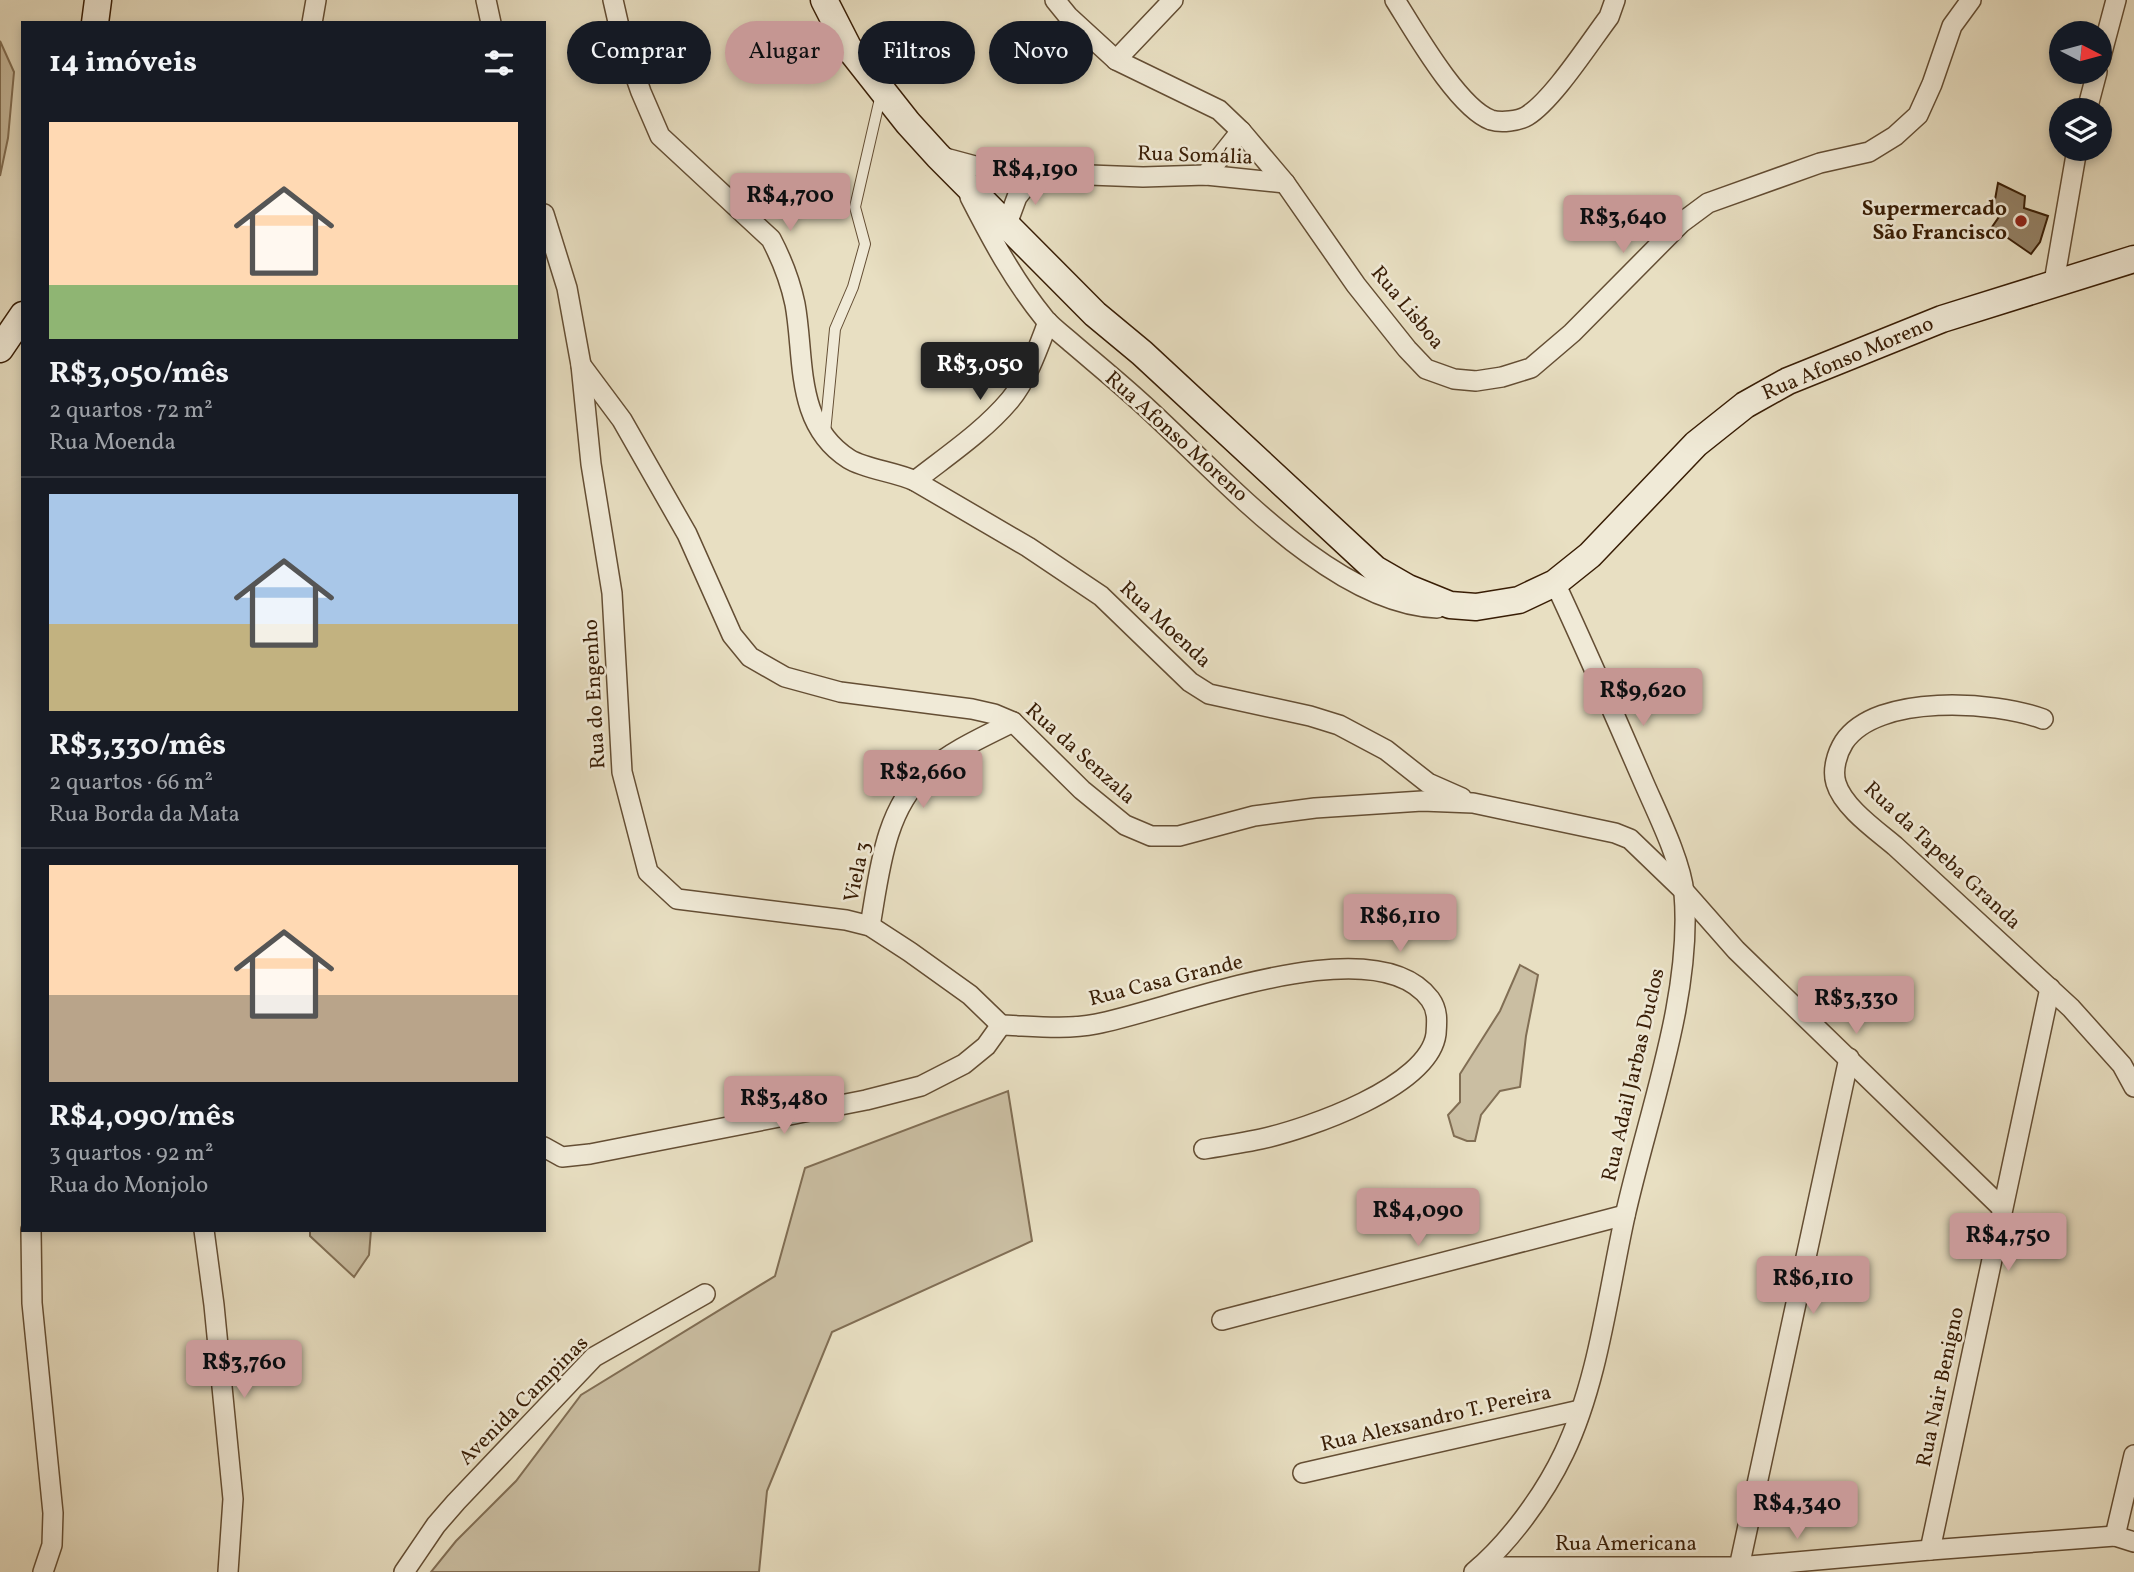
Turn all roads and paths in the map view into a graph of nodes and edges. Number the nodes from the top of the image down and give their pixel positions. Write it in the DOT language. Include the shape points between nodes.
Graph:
graph roads {
  1 [pos="98,0"];
  2 [pos="316,0"];
  3 [pos="486,0"];
  4 [pos="613,0"];
  5 [pos="824,0"];
  6 [pos="1055,0"];
  7 [pos="1174,0"];
  8 [pos="1395,0"];
  9 [pos="1615,0"];
  10 [pos="1971,0"];
  11 [pos="2116,0"];
  12 [pos="95,21"];
  13 [pos="312,21"];
  14 [pos="491,21"];
  15 [pos="2110,21"];
  16 [pos="1116,60"];
  17 [pos="882,90"];
  18 [pos="1241,131"];
  19 [pos="938,156"];
  20 [pos="2075,161"];
  21 [pos="1036,173"];
  22 [pos="1206,176"];
  23 [pos="960,177"];
  24 [pos="1285,183"];
  25 [pos="546,220"];
  26 [pos="1007,225"];
  27 [pos="2134,259"];
  28 [pos="2054,282"];
  29 [pos="21,318"];
  30 [pos="1048,322"];
  31 [pos="0,349"];
  32 [pos="581,365"];
  33 [pos="825,434"];
  34 [pos="915,481"];
  35 [pos="1555,583"];
  36 [pos="1461,606"];
  37 [pos="2043,719"];
  38 [pos="1013,722"];
  39 [pos="1473,803"];
  40 [pos="1684,891"];
  41 [pos="870,926"];
  42 [pos="2050,988"];
  43 [pos="1000,1025"];
  44 [pos="1849,1058"];
  45 [pos="2134,1087"];
  46 [pos="546,1148"];
  47 [pos="1204,1149"];
  48 [pos="2001,1208"];
  49 [pos="1625,1215"];
  50 [pos="30,1232"];
  51 [pos="204,1232"];
  52 [pos="705,1294"];
  53 [pos="1222,1320"];
  54 [pos="1580,1410"];
  55 [pos="2134,1455"];
  56 [pos="1303,1473"];
  57 [pos="2125,1539"];
  58 [pos="1930,1549"];
  59 [pos="1477,1569"];
  60 [pos="1738,1569"];
  61 [pos="43,1572"];
  62 [pos="228,1572"];
  63 [pos="404,1572"];
  1 -- 12 [label="main road"];
  2 -- 13 [label="street"];
  3 -- 14 [label="street"];
  4 -- 33 [label="street, Rua Moenda" via="640,92 660,136 771,239 783,260 795,307 800,372 810,408"];
  5 -- 17 [label="main road, Rua Afonso Moreno" via="848,47"];
  6 -- 16 [label="street, Rua Lisboa"];
  7 -- 16 [label="street"];
  8 -- 9 [label="street" via="1433,60 1470,106 1499,121 1526,117 1541,105 1609,17"];
  10 -- 24 [label="street, Rua Lisboa" via="1952,26 1917,115 1895,136 1869,152 1819,163 1708,204 1681,223 1531,368 1502,377 1454,379 1426,369 1356,285"];
  11 -- 15 [label="street"];
  16 -- 18 [label="street, Rua Lisboa" via="1219,110"];
  17 -- 19 [label="main road, Rua Afonso Moreno"];
  17 -- 33 [label="lane" via="855,207 865,244 835,329"];
  18 -- 22 [label="street"];
  18 -- 24 [label="street, Rua Lisboa"];
  19 -- 21 [label="street, Rua Somália" via="975,166"];
  19 -- 23 [label="main road, Rua Afonso Moreno"];
  20 -- 28 [label="street"];
  21 -- 22 [label="street, Rua Somália"];
  21 -- 26 [label="street" via="1017,197"];
  22 -- 24 [label="street, Rua Somália"];
  23 -- 26 [label="main road, Rua Afonso Moreno"];
  23 -- 30 [label="street, Rua Afonso Moreno" via="1015,279"];
  25 -- 32 [label="street, Rua da Senzala" via="567,288"];
  26 -- 36 [label="main road, Rua Afonso Moreno" via="1095,314 1375,569 1408,588"];
  27 -- 28 [label="main road, Rua Afonso Moreno"];
  28 -- 35 [label="main road, Rua Afonso Moreno" via="1942,319 1788,381 1745,405 1696,444 1590,555"];
  29 -- 31 [label="main road"];
  30 -- 34 [label="street" via="1011,398 986,427"];
  30 -- 36 [label="street, Rua Afonso Moreno" via="1306,552 1368,590 1415,605"];
  32 -- 38 [label="street, Rua da Senzala" via="635,443 687,534 732,635 750,657 785,677 840,692 971,709"];
  32 -- 41 [label="street, Rua do Engenho" via="612,593 622,772 648,872 677,899"];
  33 -- 34 [label="street, Rua Moenda" via="836,450 852,461"];
  34 -- 39 [label="street, Rua Moenda" via="1101,596 1209,694 1339,725 1386,750 1428,783"];
  35 -- 36 [label="main road, Rua Afonso Moreno" via="1518,600"];
  35 -- 40 [label="street, Rua Adail Jarbas Duclos" via="1668,837"];
  37 -- 42 [label="street, Rua da Tapeba Granda" via="1969,707 1899,709 1849,735 1839,749 1836,783 1864,821"];
  38 -- 39 [label="street, Rua da Senzala" via="1082,790 1125,825 1151,836 1178,836 1254,816 1315,808 1422,801"];
  38 -- 41 [label="street, Viela 3" via="943,759 922,777 900,807 881,865"];
  39 -- 40 [label="street, Rua da Senzala" via="1615,832 1630,839"];
  40 -- 44 [label="street, Rua da Senzala" via="1736,950"];
  40 -- 49 [label="street, Rua Adail Jarbas Duclos" via="1683,958 1676,1002"];
  41 -- 43 [label="street, Rua do Engenho" via="970,995"];
  42 -- 45 [label="street, Rua da Tapeba Granda" via="2122,1065"];
  42 -- 48 [label="street, Rua Nair Benigno"];
  43 -- 46 [label="street" via="986,1046 964,1064 921,1086 590,1154 562,1157"];
  43 -- 47 [label="street, Rua Casa Grande" via="1093,1025 1325,969 1368,967 1393,973 1417,985 1432,1000 1438,1015 1435,1041 1427,1056 1412,1073 1371,1100 1263,1139"];
  44 -- 48 [label="street, Rua da Senzala"];
  44 -- 60 [label="street"];
  48 -- 58 [label="street, Rua Nair Benigno"];
  49 -- 53 [label="street"];
  49 -- 54 [label="street, Rua Adail Jarbas Duclos" via="1596,1358"];
  50 -- 61 [label="street" via="32,1303 53,1513 52,1545"];
  51 -- 62 [label="street" via="233,1499"];
  52 -- 63 [label="street, Avenida Campinas" via="594,1357 456,1502"];
  54 -- 56 [label="street, Rua Alexsandro T. Pereira"];
  54 -- 59 [label="street, Rua Adail Jarbas Duclos" via="1564,1453 1539,1494 1504,1543"];
  55 -- 57 [label="street"];
  57 -- 58 [label="street, Rua Americana"];
  58 -- 60 [label="street, Rua Americana"];
  59 -- 60 [label="street, Rua Americana"];
}
